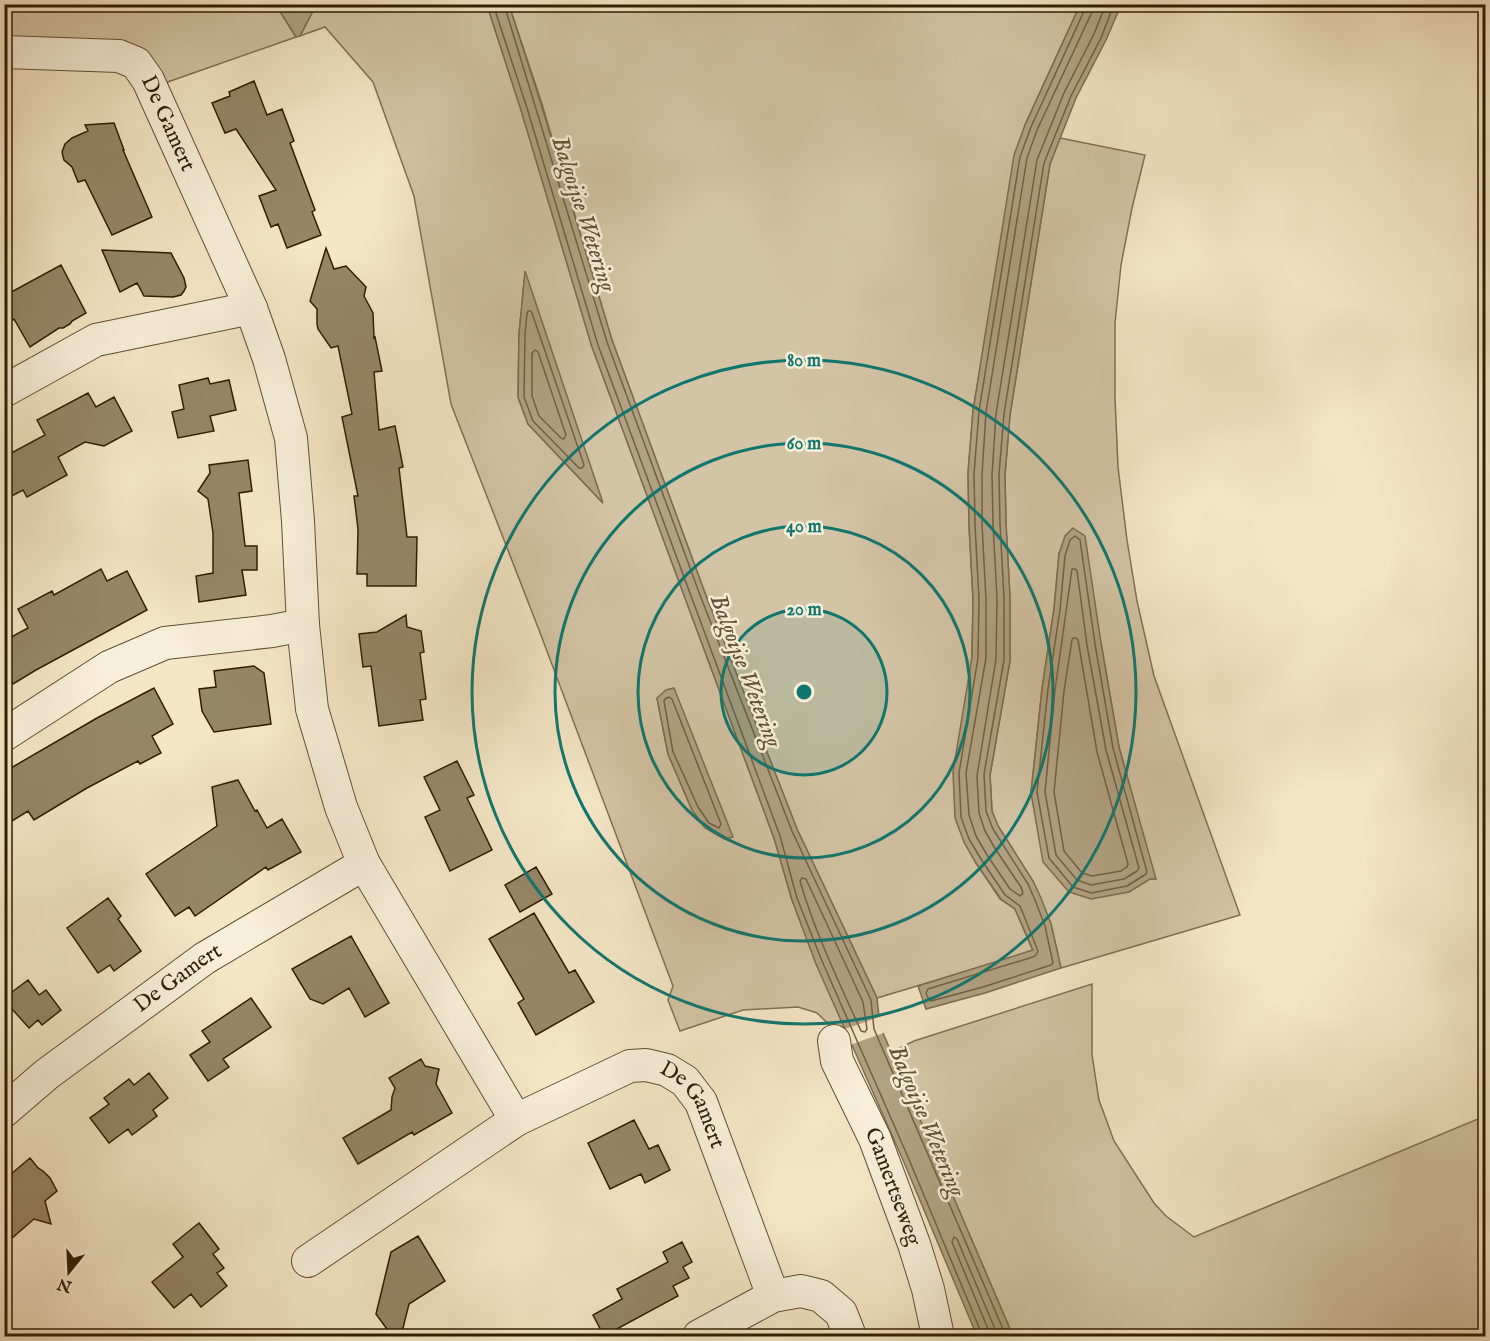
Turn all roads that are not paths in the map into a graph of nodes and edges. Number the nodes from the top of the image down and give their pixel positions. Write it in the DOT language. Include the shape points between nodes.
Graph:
graph roads {
  1 [pos="4,52"];
  2 [pos="251,308"];
  3 [pos="4,391"];
  4 [pos="303,626"];
  5 [pos="4,735"];
  6 [pos="364,864"];
  7 [pos="834,1041"];
  8 [pos="4,1111"];
  9 [pos="516,1120"];
  10 [pos="308,1261"];
  11 [pos="773,1296"];
  12 [pos="699,1336"];
  13 [pos="850,1336"];
  14 [pos="938,1336"];
  1 -- 2 [label="street, De Gamert" via="119,56 136,63 148,80"];
  2 -- 3 [label="street" via="96,340"];
  2 -- 4 [label="street, De Gamert" via="291,438"];
  4 -- 5 [label="street" via="165,643 109,667"];
  4 -- 6 [label="street, De Gamert" via="312,710 341,807"];
  6 -- 8 [label="street, De Gamert" via="206,958 47,1074"];
  6 -- 9 [label="street, De Gamert"];
  7 -- 14 [label="street, Gamertseweg" via="837,1061 874,1139 914,1244"];
  9 -- 10 [label="street, De Gamert"];
  9 -- 11 [label="street, De Gamert" via="630,1066 667,1070 685,1081 701,1102"];
  11 -- 12 [label="street"];
  11 -- 13 [label="street" via="801,1291 821,1296 841,1313"];
}
